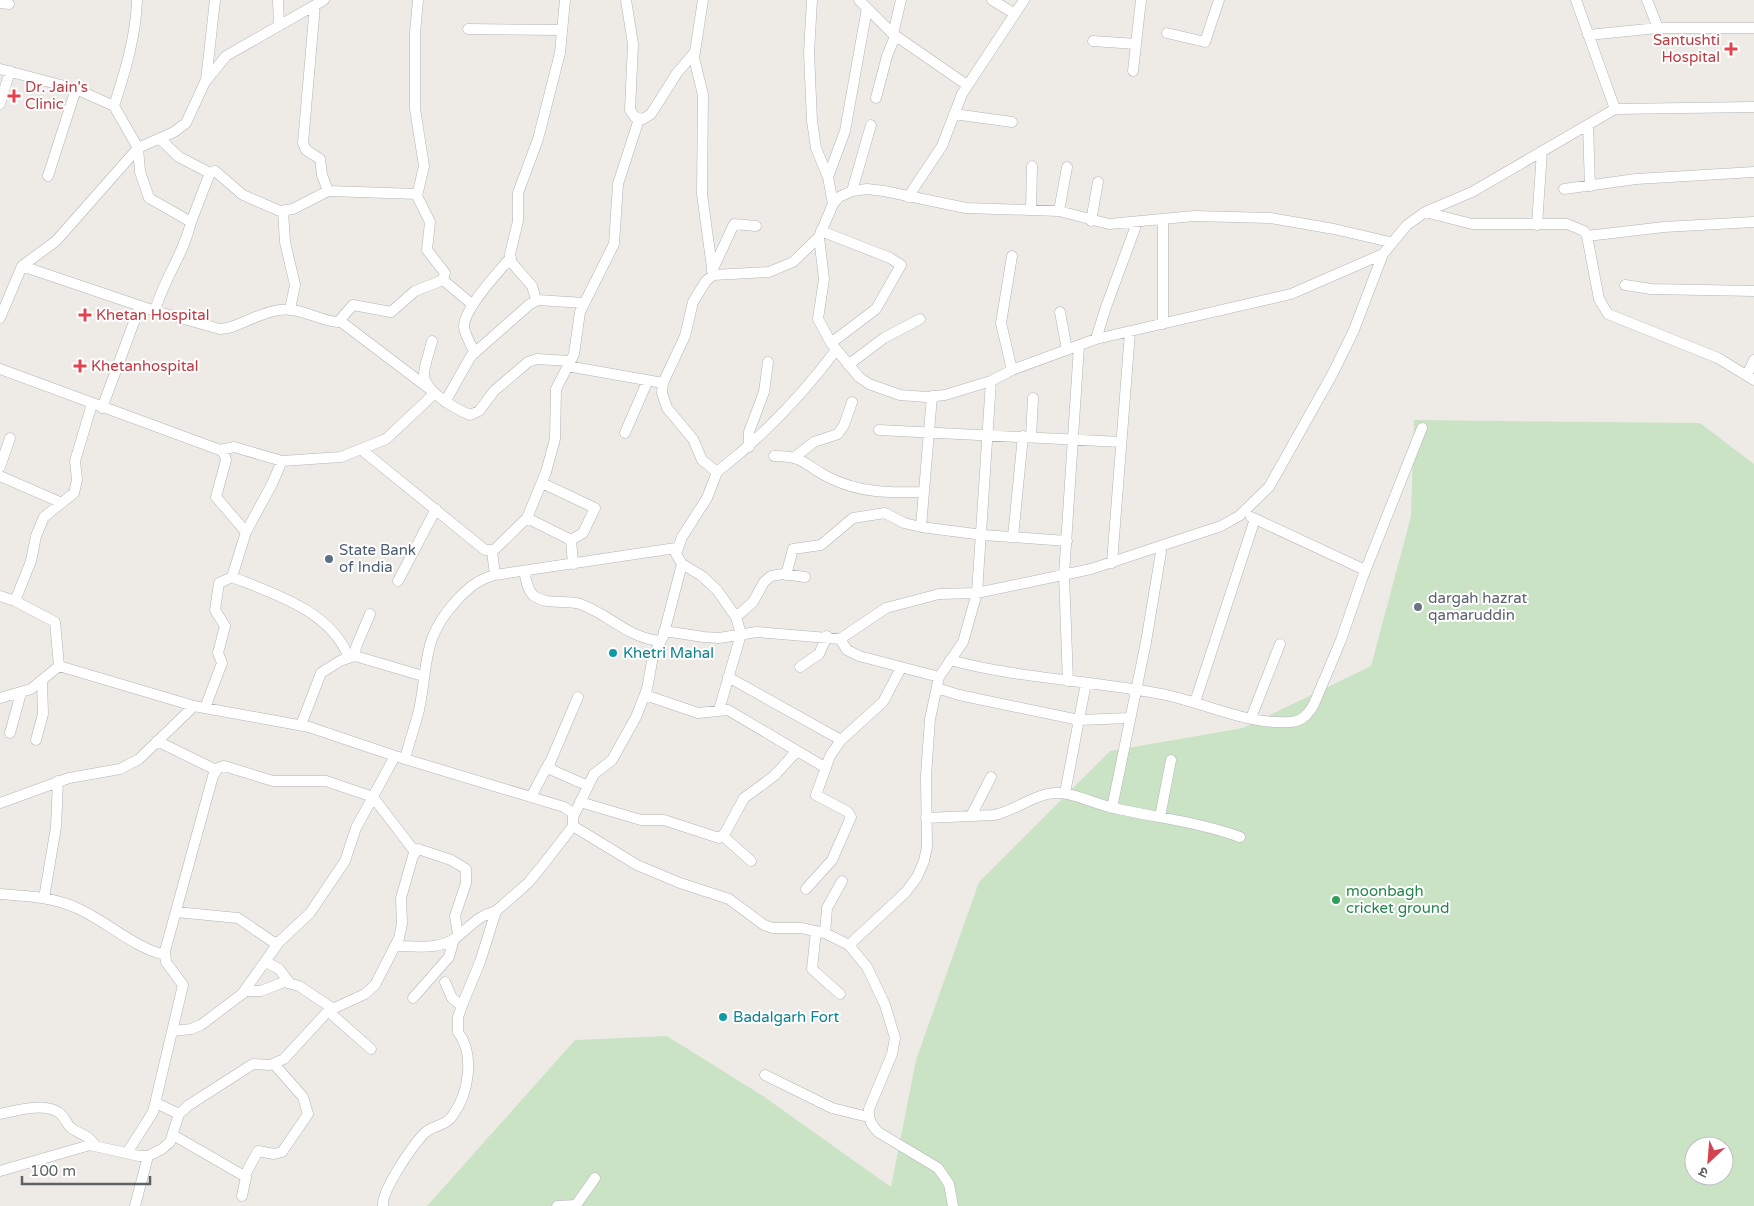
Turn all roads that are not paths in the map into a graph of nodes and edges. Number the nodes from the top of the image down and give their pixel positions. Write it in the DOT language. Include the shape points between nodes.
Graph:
graph roads {
  1 [pos="137,0"];
  2 [pos="215,0"];
  3 [pos="278,0"];
  4 [pos="418,0"];
  5 [pos="565,0"];
  6 [pos="626,0"];
  7 [pos="703,0"];
  8 [pos="812,0"];
  9 [pos="900,0"];
  10 [pos="992,0"];
  11 [pos="1024,0"];
  12 [pos="1142,0"];
  13 [pos="1219,0"];
  14 [pos="1576,0"];
  15 [pos="1647,0"];
  16 [pos="320,3"];
  17 [pos="863,4"];
  18 [pos="1015,14"];
  19 [pos="279,26"];
  20 [pos="1658,28"];
  21 [pos="1754,28"];
  22 [pos="468,29"];
  23 [pos="562,30"];
  24 [pos="1168,33"];
  25 [pos="894,35"];
  26 [pos="1588,35"];
  27 [pos="1093,41"];
  28 [pos="1136,44"];
  29 [pos="695,52"];
  30 [pos="5,70"];
  31 [pos="1133,71"];
  32 [pos="206,82"];
  33 [pos="967,85"];
  34 [pos="76,89"];
  35 [pos="876,98"];
  36 [pos="0,104"];
  37 [pos="114,106"];
  38 [pos="1754,107"];
  39 [pos="1615,109"];
  40 [pos="954,114"];
  41 [pos="639,119"];
  42 [pos="1012,122"];
  43 [pos="871,125"];
  44 [pos="1588,125"];
  45 [pos="160,139"];
  46 [pos="138,148"];
  47 [pos="1542,151"];
  48 [pos="1032,166"];
  49 [pos="1067,167"];
  50 [pos="1754,172"];
  51 [pos="210,173"];
  52 [pos="48,176"];
  53 [pos="828,177"];
  54 [pos="1098,182"];
  55 [pos="1590,186"];
  56 [pos="1564,189"];
  57 [pos="328,190"];
  58 [pos="852,191"];
  59 [pos="417,194"];
  60 [pos="908,197"];
  61 [pos="833,204"];
  62 [pos="1031,210"];
  63 [pos="283,211"];
  64 [pos="1059,211"];
  65 [pos="1425,212"];
  66 [pos="1164,220"];
  67 [pos="1091,221"];
  68 [pos="191,222"];
  69 [pos="1754,222"];
  70 [pos="1137,223"];
  71 [pos="1537,225"];
  72 [pos="756,226"];
  73 [pos="820,234"];
  74 [pos="1587,236"];
  75 [pos="1390,242"];
  76 [pos="1382,254"];
  77 [pos="1012,256"];
  78 [pos="510,258"];
  79 [pos="22,266"];
  80 [pos="712,273"];
  81 [pos="443,280"];
  82 [pos="1625,285"];
  83 [pos="1754,291"];
  84 [pos="536,300"];
  85 [pos="584,303"];
  86 [pos="472,305"];
  87 [pos="140,306"];
  88 [pos="290,309"];
  89 [pos="155,311"];
  90 [pos="1060,312"];
  91 [pos="0,318"];
  92 [pos="920,319"];
  93 [pos="340,321"];
  94 [pos="1163,324"];
  95 [pos="1130,332"];
  96 [pos="1096,339"];
  97 [pos="432,341"];
  98 [pos="1079,346"];
  99 [pos="834,347"];
  100 [pos="1067,350"];
  101 [pos="475,353"];
  102 [pos="1754,360"];
  103 [pos="768,362"];
  104 [pos="569,364"];
  105 [pos="848,365"];
  106 [pos="0,369"];
  107 [pos="1012,370"];
  108 [pos="1750,377"];
  109 [pos="648,380"];
  110 [pos="991,381"];
  111 [pos="663,383"];
  112 [pos="435,393"];
  113 [pos="932,396"];
  114 [pos="1034,398"];
  115 [pos="445,402"];
  116 [pos="852,402"];
  117 [pos="97,406"];
  118 [pos="1422,428"];
  119 [pos="879,430"];
  120 [pos="928,432"];
  121 [pos="625,433"];
  122 [pos="988,434"];
  123 [pos="1027,437"];
  124 [pos="10,438"];
  125 [pos="1074,440"];
  126 [pos="1121,442"];
  127 [pos="749,447"];
  128 [pos="220,450"];
  129 [pos="362,450"];
  130 [pos="774,456"];
  131 [pos="795,457"];
  132 [pos="282,461"];
  133 [pos="0,467"];
  134 [pos="717,472"];
  135 [pos="0,476"];
  136 [pos="542,483"];
  137 [pos="923,492"];
  138 [pos="62,503"];
  139 [pos="436,509"];
  140 [pos="1243,513"];
  141 [pos="528,518"];
  142 [pos="1255,519"];
  143 [pos="921,527"];
  144 [pos="246,532"];
  145 [pos="983,535"];
  146 [pos="1013,536"];
  147 [pos="571,540"];
  148 [pos="1067,540"];
  149 [pos="1162,546"];
  150 [pos="676,548"];
  151 [pos="492,551"];
  152 [pos="1112,563"];
  153 [pos="573,564"];
  154 [pos="682,564"];
  155 [pos="1365,570"];
  156 [pos="524,571"];
  157 [pos="495,575"];
  158 [pos="786,575"];
  159 [pos="1064,575"];
  160 [pos="232,577"];
  161 [pos="805,578"];
  162 [pos="398,581"];
  163 [pos="977,594"];
  164 [pos="0,596"];
  165 [pos="15,601"];
  166 [pos="370,614"];
  167 [pos="736,617"];
  168 [pos="741,634"];
  169 [pos="662,636"];
  170 [pos="827,636"];
  171 [pos="840,638"];
  172 [pos="1280,644"];
  173 [pos="352,657"];
  174 [pos="950,660"];
  175 [pos="58,666"];
  176 [pos="800,667"];
  177 [pos="901,668"];
  178 [pos="423,676"];
  179 [pos="728,677"];
  180 [pos="939,677"];
  181 [pos="1068,681"];
  182 [pos="42,682"];
  183 [pos="1086,683"];
  184 [pos="937,688"];
  185 [pos="1136,689"];
  186 [pos="21,693"];
  187 [pos="645,695"];
  188 [pos="578,697"];
  189 [pos="0,698"];
  190 [pos="1195,702"];
  191 [pos="194,706"];
  192 [pos="205,708"];
  193 [pos="719,710"];
  194 [pos="1130,718"];
  195 [pos="1251,718"];
  196 [pos="1078,720"];
  197 [pos="301,725"];
  198 [pos="10,733"];
  199 [pos="36,740"];
  200 [pos="841,740"];
  201 [pos="157,741"];
  202 [pos="797,750"];
  203 [pos="400,757"];
  204 [pos="1171,760"];
  205 [pos="549,763"];
  206 [pos="826,768"];
  207 [pos="216,770"];
  208 [pos="991,777"];
  209 [pos="58,781"];
  210 [pos="588,786"];
  211 [pos="1065,794"];
  212 [pos="531,796"];
  213 [pos="373,797"];
  214 [pos="580,802"];
  215 [pos="0,803"];
  216 [pos="1112,808"];
  217 [pos="971,816"];
  218 [pos="1160,817"];
  219 [pos="926,818"];
  220 [pos="573,821"];
  221 [pos="723,836"];
  222 [pos="1240,837"];
  223 [pos="415,852"];
  224 [pos="751,861"];
  225 [pos="842,880"];
  226 [pos="806,889"];
  227 [pos="0,894"];
  228 [pos="44,898"];
  229 [pos="496,911"];
  230 [pos="176,912"];
  231 [pos="821,932"];
  232 [pos="456,937"];
  233 [pos="280,942"];
  234 [pos="849,944"];
  235 [pos="396,946"];
  236 [pos="164,955"];
  237 [pos="266,962"];
  238 [pos="289,982"];
  239 [pos="445,982"];
  240 [pos="840,994"];
  241 [pos="242,995"];
  242 [pos="412,998"];
  243 [pos="462,1006"];
  244 [pos="330,1010"];
  245 [pos="174,1031"];
  246 [pos="371,1049"];
  247 [pos="274,1064"];
  248 [pos="765,1075"];
  249 [pos="156,1103"];
  250 [pos="0,1114"];
  251 [pos="180,1114"];
  252 [pos="868,1116"];
  253 [pos="173,1135"];
  254 [pos="95,1145"];
  255 [pos="127,1153"];
  256 [pos="148,1156"];
  257 [pos="0,1171"];
  258 [pos="245,1175"];
  259 [pos="595,1178"];
  260 [pos="242,1196"];
  261 [pos="135,1206"];
  262 [pos="383,1206"];
  263 [pos="557,1206"];
  264 [pos="953,1206"];
  1 -- 37 [label="street" via="126,68"];
  2 -- 32 [label="street"];
  3 -- 19 [label="street"];
  4 -- 59 [label="street" via="415,109 424,166"];
  5 -- 23 [label="street"];
  6 -- 41 [label="street" via="633,44 630,110"];
  7 -- 29 [label="street"];
  8 -- 53 [label="street" via="809,53 812,121 818,156"];
  9 -- 25 [label="street"];
  10 -- 18 [label="street"];
  11 -- 18 [label="street"];
  12 -- 28 [label="street"];
  13 -- 24 [label="street" via="1205,42"];
  14 -- 26 [label="street"];
  15 -- 20 [label="street"];
  16 -- 19 [label="street"];
  16 -- 57 [label="street" via="303,143 306,150 320,159"];
  17 -- 25 [label="street"];
  17 -- 53 [label="street" via="846,131"];
  18 -- 33 [label="street"];
  19 -- 32 [label="street" via="226,56"];
  20 -- 21 [label="street"];
  20 -- 26 [label="street"];
  22 -- 23 [label="street"];
  23 -- 78 [label="street" via="560,53 538,139 518,193 518,221"];
  25 -- 33 [label="street"];
  25 -- 35 [label="street"];
  26 -- 39 [label="street"];
  27 -- 28 [label="street"];
  28 -- 31 [label="street"];
  29 -- 41 [label="street" via="677,73 651,114"];
  29 -- 80 [label="street" via="703,95 702,194"];
  30 -- 34 [label="street"];
  30 -- 36 [label="street"];
  32 -- 45 [label="street" via="186,123"];
  33 -- 40 [label="street"];
  34 -- 37 [label="street"];
  34 -- 52 [label="street"];
  37 -- 46 [label="street"];
  38 -- 39 [label="street"];
  39 -- 44 [label="street"];
  40 -- 42 [label="street"];
  40 -- 60 [label="street" via="942,146"];
  41 -- 85 [label="street" via="618,184 614,244"];
  43 -- 58 [label="street"];
  44 -- 47 [label="street"];
  44 -- 55 [label="street"];
  45 -- 46 [label="street"];
  45 -- 51 [label="street" via="179,157"];
  46 -- 68 [label="street" via="140,172 149,198"];
  46 -- 79 [label="street" via="56,241"];
  47 -- 65 [label="street" via="1472,192"];
  47 -- 71 [label="street"];
  48 -- 62 [label="street"];
  49 -- 64 [label="street"];
  50 -- 55 [label="street"];
  51 -- 63 [label="street" via="215,171 221,175 243,195"];
  51 -- 68 [label="street"];
  53 -- 61 [label="street"];
  54 -- 67 [label="street"];
  55 -- 56 [label="street"];
  57 -- 59 [label="street"];
  57 -- 63 [label="street"];
  58 -- 60 [label="street" via="884,190"];
  58 -- 61 [label="street" via="839,196"];
  59 -- 81 [label="street" via="430,222 427,250 445,273"];
  60 -- 62 [label="street" via="966,208"];
  61 -- 73 [label="street"];
  62 -- 64 [label="street"];
  63 -- 88 [label="street" via="284,233 295,284"];
  64 -- 67 [label="street"];
  65 -- 71 [label="street" via="1472,224"];
  65 -- 75 [label="street"];
  66 -- 70 [label="street"];
  66 -- 75 [label="street" via="1242,215 1334,229"];
  66 -- 94 [label="street"];
  67 -- 70 [label="street"];
  68 -- 89 [label="street"];
  69 -- 74 [label="street" via="1664,227"];
  70 -- 96 [label="street"];
  71 -- 74 [label="street" via="1568,224 1584,231"];
  72 -- 80 [label="street" via="734,224"];
  73 -- 80 [label="street" via="793,262 769,272"];
  73 -- 99 [label="street" via="824,279 818,319"];
  73 -- 99 [label="street" via="890,258 901,265 876,309"];
  74 -- 108 [label="street" via="1599,299 1608,314 1718,358"];
  75 -- 76 [label="street"];
  76 -- 94 [label="street" via="1291,294"];
  76 -- 140 [label="street" via="1354,330 1333,373 1269,487"];
  77 -- 107 [label="street" via="1001,323"];
  78 -- 84 [label="street" via="528,279"];
  78 -- 86 [label="street"];
  79 -- 87 [label="street"];
  79 -- 91 [label="street"];
  80 -- 111 [label="street" via="693,302 685,336"];
  81 -- 86 [label="street"];
  81 -- 93 [label="street" via="416,291 391,312 353,305"];
  82 -- 83 [label="street" via="1651,289"];
  84 -- 85 [label="street"];
  84 -- 101 [label="street"];
  85 -- 104 [label="street" via="578,322 576,347"];
  86 -- 101 [label="street" via="464,326"];
  87 -- 89 [label="street"];
  87 -- 117 [label="street"];
  88 -- 89 [label="street" via="273,311 220,329"];
  88 -- 93 [label="street" via="333,322"];
  90 -- 100 [label="street"];
  92 -- 105 [label="street" via="884,338"];
  93 -- 112 [label="street"];
  94 -- 95 [label="street"];
  95 -- 96 [label="street"];
  95 -- 126 [label="street"];
  96 -- 98 [label="street"];
  97 -- 112 [label="street" via="424,375"];
  98 -- 100 [label="street"];
  98 -- 125 [label="street"];
  99 -- 105 [label="street"];
  99 -- 127 [label="street" via="792,405"];
  100 -- 107 [label="street"];
  101 -- 115 [label="street"];
  102 -- 108 [label="street"];
  103 -- 127 [label="street" via="764,392 749,432"];
  104 -- 109 [label="street"];
  104 -- 115 [label="street" via="538,359 528,362 501,384 474,415"];
  104 -- 136 [label="street" via="556,389 554,440"];
  105 -- 113 [label="street" via="859,377 881,390 900,395"];
  106 -- 117 [label="street"];
  107 -- 110 [label="street"];
  109 -- 111 [label="street"];
  109 -- 121 [label="street"];
  110 -- 113 [label="street"];
  110 -- 122 [label="street"];
  111 -- 134 [label="street" via="662,393 667,408 693,439 702,460"];
  112 -- 115 [label="street"];
  112 -- 129 [label="street" via="386,439"];
  113 -- 120 [label="street"];
  114 -- 123 [label="street"];
  116 -- 131 [label="street" via="838,434 814,442"];
  117 -- 128 [label="street"];
  117 -- 138 [label="street" via="75,461 76,488"];
  118 -- 155 [label="street"];
  119 -- 120 [label="street"];
  120 -- 122 [label="street"];
  120 -- 137 [label="street"];
  122 -- 123 [label="street"];
  122 -- 145 [label="street"];
  123 -- 125 [label="street"];
  123 -- 146 [label="street"];
  124 -- 133 [label="street"];
  125 -- 126 [label="street"];
  125 -- 148 [label="street"];
  126 -- 152 [label="street"];
  127 -- 134 [label="street"];
  128 -- 132 [label="street" via="234,447"];
  128 -- 144 [label="street" via="226,460 216,496"];
  129 -- 132 [label="street" via="328,459"];
  129 -- 139 [label="street"];
  130 -- 131 [label="street"];
  131 -- 137 [label="street" via="830,478 864,491"];
  132 -- 144 [label="street"];
  134 -- 150 [label="street" via="707,498"];
  135 -- 138 [label="street"];
  136 -- 141 [label="street"];
  136 -- 147 [label="street" via="595,508 584,533"];
  137 -- 143 [label="street"];
  138 -- 165 [label="street" via="44,517 36,536 32,561"];
  139 -- 151 [label="street" via="485,550"];
  139 -- 162 [label="street"];
  140 -- 142 [label="street"];
  140 -- 149 [label="street" via="1221,526"];
  141 -- 147 [label="street"];
  141 -- 151 [label="street"];
  142 -- 155 [label="street"];
  142 -- 190 [label="street"];
  143 -- 145 [label="street"];
  143 -- 158 [label="street" via="901,522 888,513 853,518 821,546 793,549"];
  144 -- 160 [label="street"];
  145 -- 146 [label="street"];
  145 -- 163 [label="street"];
  146 -- 148 [label="street"];
  147 -- 153 [label="street"];
  148 -- 159 [label="street"];
  149 -- 152 [label="street"];
  149 -- 185 [label="street"];
  150 -- 153 [label="street"];
  150 -- 154 [label="street"];
  151 -- 157 [label="street"];
  152 -- 159 [label="street"];
  153 -- 156 [label="street"];
  154 -- 167 [label="street" via="710,582"];
  154 -- 169 [label="street"];
  155 -- 195 [label="street" via="1342,640 1308,714 1292,722"];
  156 -- 157 [label="street"];
  156 -- 169 [label="street" via="535,596 550,602 580,604 638,636"];
  157 -- 178 [label="street" via="470,586 444,614 432,634"];
  158 -- 161 [label="street"];
  158 -- 167 [label="street" via="776,574 767,579 753,602"];
  159 -- 163 [label="street"];
  159 -- 181 [label="street"];
  160 -- 173 [label="street" via="293,601 323,624"];
  160 -- 192 [label="street" via="219,583 215,610 226,626 218,653 222,663"];
  163 -- 171 [label="street" via="939,594 886,608"];
  163 -- 174 [label="street" via="963,642"];
  164 -- 165 [label="street"];
  165 -- 175 [label="street" via="55,622"];
  166 -- 173 [label="street"];
  167 -- 168 [label="street"];
  168 -- 169 [label="street"];
  168 -- 170 [label="street"];
  168 -- 179 [label="street"];
  169 -- 187 [label="street" via="653,656"];
  170 -- 171 [label="street"];
  170 -- 176 [label="street" via="819,654"];
  171 -- 177 [label="street" via="847,650 859,656"];
  172 -- 195 [label="street"];
  173 -- 178 [label="street"];
  173 -- 197 [label="street" via="321,673"];
  174 -- 180 [label="street"];
  174 -- 181 [label="street" via="1013,675"];
  175 -- 182 [label="street"];
  175 -- 191 [label="street"];
  177 -- 180 [label="street"];
  177 -- 200 [label="street" via="875,711"];
  178 -- 203 [label="street" via="419,710"];
  179 -- 193 [label="street"];
  179 -- 200 [label="street"];
  180 -- 184 [label="street"];
  181 -- 183 [label="street"];
  182 -- 186 [label="street"];
  182 -- 199 [label="street" via="43,714"];
  183 -- 185 [label="street"];
  183 -- 196 [label="street"];
  184 -- 196 [label="street"];
  184 -- 219 [label="street" via="930,719"];
  185 -- 190 [label="street"];
  185 -- 194 [label="street"];
  186 -- 189 [label="street"];
  186 -- 198 [label="street"];
  187 -- 193 [label="street" via="698,713"];
  187 -- 210 [label="street" via="616,754 596,772"];
  188 -- 205 [label="street"];
  190 -- 195 [label="street"];
  191 -- 192 [label="street"];
  191 -- 201 [label="street"];
  192 -- 197 [label="street"];
  193 -- 202 [label="street" via="728,710"];
  194 -- 196 [label="street"];
  194 -- 216 [label="street"];
  196 -- 211 [label="street"];
  197 -- 203 [label="street"];
  200 -- 206 [label="street"];
  201 -- 207 [label="street"];
  201 -- 209 [label="street" via="139,759 120,769"];
  202 -- 206 [label="street"];
  202 -- 221 [label="street" via="774,776 744,798"];
  203 -- 212 [label="street"];
  203 -- 213 [label="street"];
  204 -- 218 [label="street"];
  205 -- 210 [label="street" via="552,770"];
  205 -- 212 [label="street"];
  206 -- 226 [label="street" via="816,795 851,816 832,860"];
  207 -- 213 [label="street" via="224,766 273,781 326,781"];
  207 -- 230 [label="street"];
  208 -- 217 [label="street"];
  209 -- 215 [label="street"];
  209 -- 228 [label="street" via="56,827"];
  210 -- 214 [label="street"];
  211 -- 216 [label="street"];
  211 -- 217 [label="street" via="1042,796 1005,813"];
  212 -- 220 [label="street" via="570,810"];
  213 -- 223 [label="street"];
  213 -- 233 [label="street" via="356,828 345,861 322,898"];
  214 -- 220 [label="street"];
  214 -- 221 [label="street" via="634,818 664,820 716,837"];
  216 -- 218 [label="street"];
  217 -- 219 [label="street"];
  218 -- 222 [label="street" via="1209,826"];
  219 -- 234 [label="street" via="927,848 917,878"];
  220 -- 229 [label="street" via="528,883"];
  220 -- 231 [label="street" via="637,865 729,899 764,925"];
  221 -- 224 [label="street"];
  223 -- 232 [label="street" via="424,850 466,869 466,883 454,916"];
  223 -- 235 [label="street" via="401,898 402,924"];
  225 -- 231 [label="street" via="827,908"];
  227 -- 228 [label="street"];
  228 -- 236 [label="street" via="81,910 142,947"];
  229 -- 232 [label="street" via="479,917"];
  229 -- 243 [label="street"];
  230 -- 233 [label="street" via="238,918 273,942"];
  230 -- 236 [label="street"];
  231 -- 234 [label="street"];
  231 -- 240 [label="street" via="812,969"];
  232 -- 235 [label="street" via="428,946"];
  232 -- 242 [label="street" via="449,957"];
  233 -- 237 [label="street"];
  234 -- 252 [label="street" via="867,967 885,1005 895,1038"];
  235 -- 244 [label="street" via="371,989"];
  236 -- 245 [label="street" via="168,966 183,985"];
  237 -- 238 [label="street" via="279,968"];
  237 -- 241 [label="street"];
  238 -- 241 [label="street"];
  238 -- 244 [label="street"];
  239 -- 243 [label="street" via="452,998"];
  241 -- 245 [label="street" via="201,1025"];
  243 -- 262 [label="street" via="458,1032 467,1051 468,1078 463,1094 454,1115 420,1139 391,1182 382,1199"];
  244 -- 246 [label="street"];
  244 -- 247 [label="street" via="291,1053"];
  245 -- 249 [label="street"];
  247 -- 251 [label="street" via="253,1064"];
  247 -- 258 [label="street" via="303,1096 308,1114 282,1152 258,1151"];
  248 -- 252 [label="street" via="832,1108"];
  249 -- 251 [label="street"];
  249 -- 255 [label="street" via="150,1120"];
  250 -- 254 [label="street" via="37,1108 54,1110"];
  251 -- 253 [label="street"];
  252 -- 264 [label="street" via="878,1132 943,1173 949,1184"];
  253 -- 256 [label="street" via="167,1146"];
  253 -- 258 [label="street"];
  254 -- 255 [label="street"];
  254 -- 257 [label="street"];
  255 -- 256 [label="street"];
  256 -- 261 [label="street"];
  258 -- 260 [label="street" via="247,1179"];
  259 -- 263 [label="street" via="576,1205"];
}
